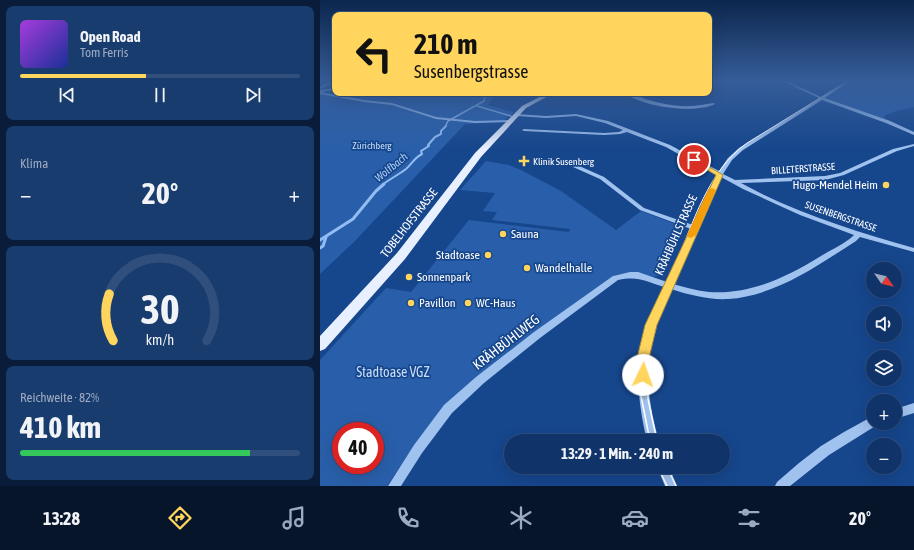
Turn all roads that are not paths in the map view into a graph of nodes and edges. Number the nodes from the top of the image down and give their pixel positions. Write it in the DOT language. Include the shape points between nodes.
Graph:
graph roads {
  1 [pos="389,104"];
  2 [pos="530,104"];
  3 [pos="660,104"];
  4 [pos="712,104"];
  5 [pos="812,104"];
  6 [pos="837,104"];
  7 [pos="514,118"];
  8 [pos="524,130"];
  9 [pos="627,130"];
  10 [pos="914,134"];
  11 [pos="914,145"];
  12 [pos="575,166"];
  13 [pos="719,175"];
  14 [pos="736,182"];
  15 [pos="694,228"];
  16 [pos="859,234"];
  17 [pos="914,250"];
  18 [pos="669,285"];
  19 [pos="320,345"];
  20 [pos="914,408"];
  21 [pos="902,412"];
  22 [pos="866,425"];
  23 [pos="652,434"];
  24 [pos="666,474"];
  25 [pos="394,486"];
  26 [pos="671,486"];
  27 [pos="781,486"];
  1 -- 7 [label="street, SUSENBERGSTRASSE" via="436,118 463,122"];
  2 -- 7 [label="main road, TOBELHOFSTRASSE"];
  3 -- 4 [label="street" via="676,108"];
  5 -- 13 [label="street, KRÄHBÜHLSTRASSE" via="741,149"];
  6 -- 10 [label="street"];
  7 -- 9 [label="street, SUSENBERGSTRASSE" via="587,117"];
  7 -- 19 [label="main road, TOBELHOFSTRASSE" via="468,167 401,256"];
  8 -- 9 [label="street" via="604,134"];
  9 -- 13 [label="street, SUSENBERGSTRASSE" via="677,151"];
  11 -- 14 [label="street, BILLETERSTRASSE" via="895,150 842,174 825,178"];
  12 -- 15 [label="street" via="602,178 642,210"];
  13 -- 14 [label="street, SUSENBERGSTRASSE"];
  13 -- 15 [label="street, KRÄHBÜHLSTRASSE"];
  14 -- 16 [label="street, SUSENBERGSTRASSE" via="802,214"];
  15 -- 18 [label="street, KRÄHBÜHLSTRASSE"];
  16 -- 17 [label="street, SUSENBERGSTRASSE"];
  16 -- 18 [label="street, KRÄHBÜHLWEG" via="789,277 763,288 735,294 710,295"];
  18 -- 23 [label="street, KRÄHBÜHLSTRASSE" via="651,325 643,363 645,405"];
  18 -- 25 [label="street, KRÄHBÜHLWEG" via="630,274 616,278 594,293 480,380 448,409 418,448"];
  20 -- 21 [label="street"];
  22 -- 27 [label="street" via="838,440"];
  24 -- 26 [label="street"];
}
